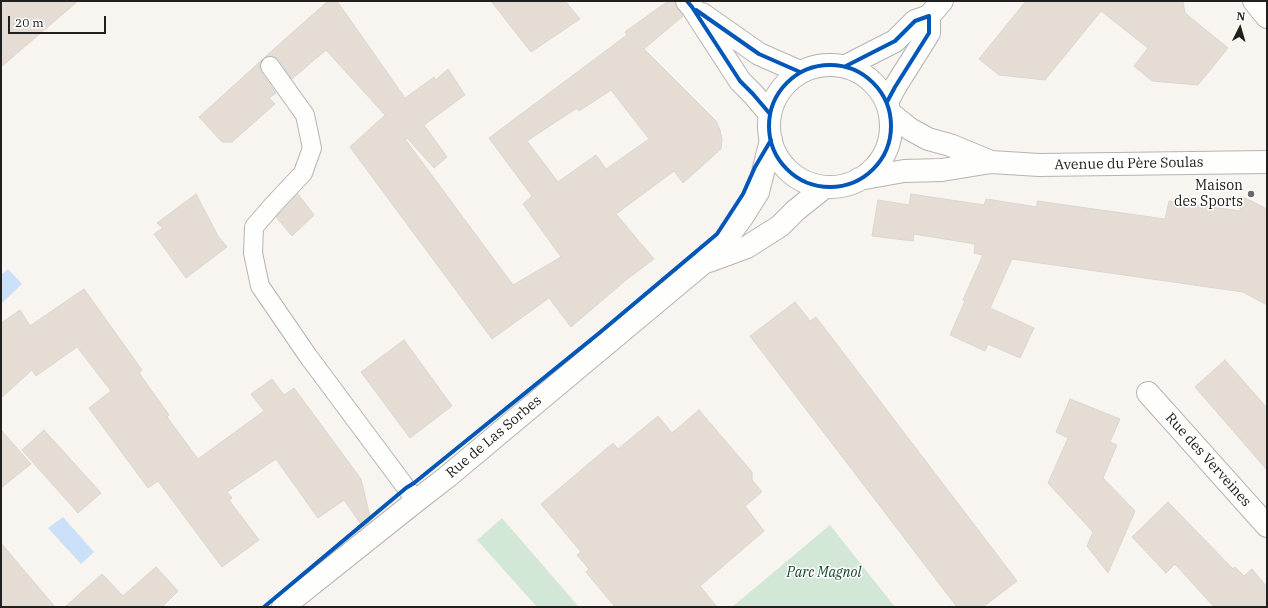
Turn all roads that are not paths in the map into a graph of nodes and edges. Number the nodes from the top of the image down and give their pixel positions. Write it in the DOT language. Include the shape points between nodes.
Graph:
graph roads {
  1 [pos="1254,1"];
  2 [pos="689,4"];
  3 [pos="936,9"];
  4 [pos="1267,17"];
  5 [pos="270,66"];
  6 [pos="846,66"];
  7 [pos="800,72"];
  8 [pos="889,108"];
  9 [pos="770,114"];
  10 [pos="771,140"];
  11 [pos="991,162"];
  12 [pos="1267,162"];
  13 [pos="859,180"];
  14 [pos="825,187"];
  15 [pos="702,264"];
  16 [pos="1148,393"];
  17 [pos="416,501"];
  18 [pos="1267,526"];
  19 [pos="283,607"];
  1 -- 4 [label="street"];
  2 -- 7 [label="street" via="759,54"];
  2 -- 9 [label="street" via="740,81"];
  3 -- 6 [label="street" via="915,21 895,41"];
  3 -- 8 [label="street" via="929,33 895,87"];
  5 -- 17 [label="lane" via="305,115 312,148 303,173 254,227 253,253 260,286 308,356"];
  6 -- 7 [label="street" via="815,66"];
  6 -- 8 [label="street" via="863,74 877,86"];
  7 -- 9 [label="street" via="786,83 776,97"];
  8 -- 11 [label="street, Avenue du Père Soulas" via="910,129 928,139"];
  8 -- 13 [label="street" via="891,133 886,151 875,168"];
  9 -- 10 [label="street"];
  10 -- 14 [label="street" via="778,158 790,172 806,182"];
  10 -- 15 [label="street, Rue de Las Sorbes" via="758,192 727,238"];
  11 -- 12 [label="street, Avenue du Père Soulas" via="1039,165"];
  11 -- 13 [label="street, Avenue du Père Soulas" via="942,170 904,171"];
  13 -- 14 [label="street" via="843,186"];
  14 -- 15 [label="street, Rue de Las Sorbes" via="780,226 747,246"];
  15 -- 17 [label="street, Rue de Las Sorbes"];
  16 -- 18 [label="street, Rue des Verveines"];
  17 -- 19 [label="street, Rue de Las Sorbes"];
}
